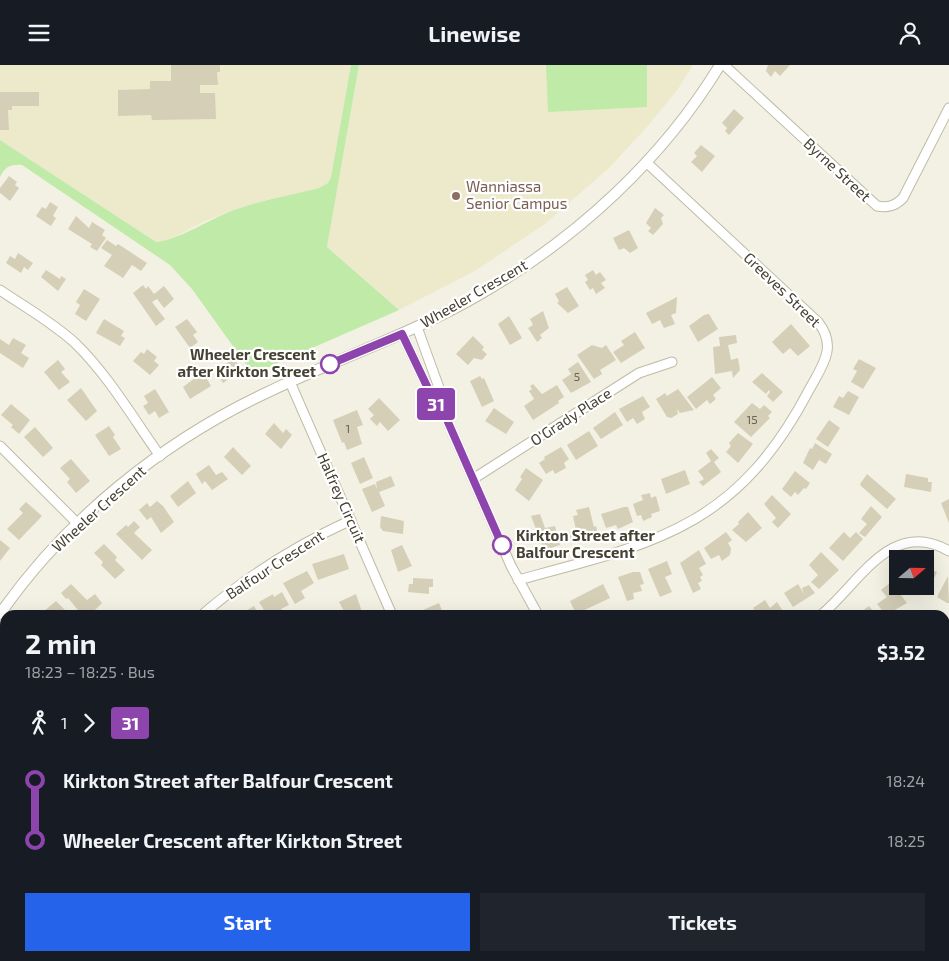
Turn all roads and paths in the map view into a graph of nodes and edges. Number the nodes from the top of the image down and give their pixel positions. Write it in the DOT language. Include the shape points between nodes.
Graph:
graph roads {
  1 [pos="720,65"];
  2 [pos="724,65"];
  3 [pos="949,108"];
  4 [pos="646,162"];
  5 [pos="0,290"];
  6 [pos="417,327"];
  7 [pos="402,334"];
  8 [pos="672,362"];
  9 [pos="290,382"];
  10 [pos="444,413"];
  11 [pos="0,446"];
  12 [pos="160,456"];
  13 [pos="473,479"];
  14 [pos="350,520"];
  15 [pos="78,524"];
  16 [pos="949,551"];
  17 [pos="518,580"];
  18 [pos="3,610"];
  19 [pos="208,610"];
  20 [pos="390,610"];
  21 [pos="535,610"];
  22 [pos="825,610"];
  1 -- 4 [label="street, Wheeler Crescent" via="706,88"];
  2 -- 3 [label="street, Byrne Street" via="877,206 896,204 903,198"];
  4 -- 6 [label="street, Wheeler Crescent" via="589,217 534,260 482,293"];
  4 -- 17 [label="street, Greeves Street" via="818,322 828,340 826,357 785,435 761,465 720,503 649,543"];
  5 -- 12 [label="street" via="75,343"];
  6 -- 7 [label="street, Wheeler Crescent"];
  6 -- 10 [label="street" via="442,396"];
  7 -- 9 [label="street, Wheeler Crescent"];
  7 -- 10 [label="street" via="434,401"];
  8 -- 13 [label="street, O'Grady Place" via="639,373"];
  9 -- 12 [label="street, Wheeler Crescent" via="232,410"];
  9 -- 14 [label="street, Halfrey Circuit"];
  10 -- 13 [label="street"];
  11 -- 15 [label="street"];
  12 -- 15 [label="street, Wheeler Crescent" via="110,494"];
  13 -- 17 [label="street"];
  14 -- 19 [label="street, Balfour Crescent" via="289,552"];
  14 -- 20 [label="street, Halfrey Circuit"];
  15 -- 18 [label="street, Wheeler Crescent"];
  16 -- 22 [label="street" via="934,543 910,541 884,552"];
  17 -- 21 [label="street"];
}
